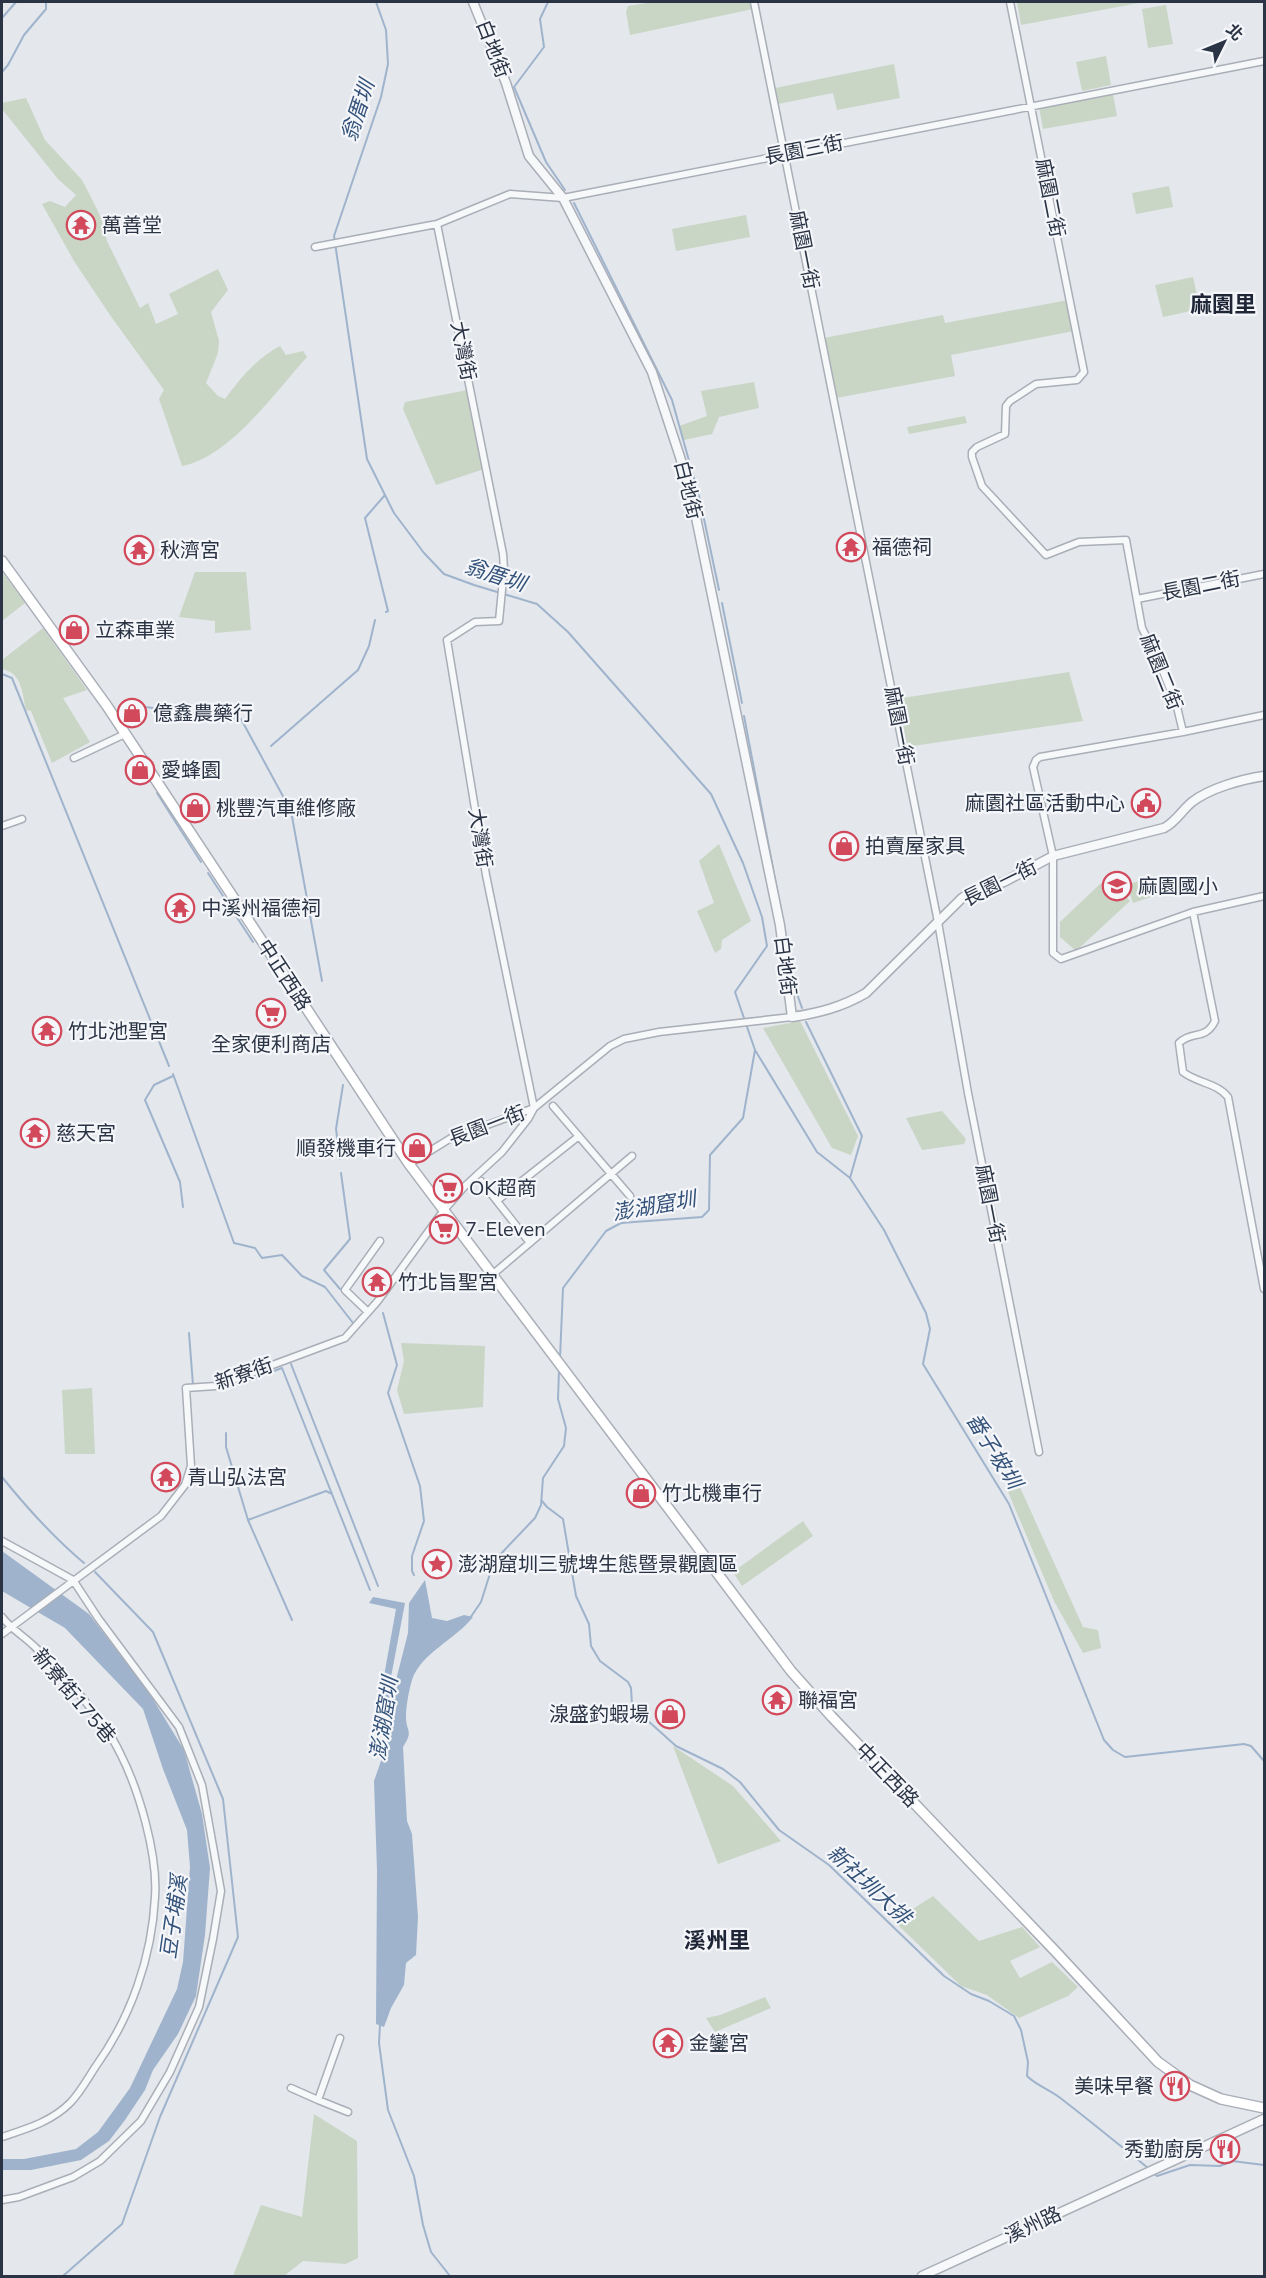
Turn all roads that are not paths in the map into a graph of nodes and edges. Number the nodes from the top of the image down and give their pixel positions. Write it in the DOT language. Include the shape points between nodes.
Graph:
graph roads {
  1 [pos="473,2"];
  2 [pos="754,2"];
  3 [pos="1010,2"];
  4 [pos="1264,61"];
  5 [pos="1031,106"];
  6 [pos="784,154"];
  7 [pos="563,198"];
  8 [pos="437,224"];
  9 [pos="315,247"];
  10 [pos="2,561"];
  11 [pos="1264,574"];
  12 [pos="1137,599"];
  13 [pos="1264,715"];
  14 [pos="1183,732"];
  15 [pos="125,734"];
  16 [pos="74,758"];
  17 [pos="1264,776"];
  18 [pos="22,819"];
  19 [pos="2,826"];
  20 [pos="1053,856"];
  21 [pos="1264,896"];
  22 [pos="1193,912"];
  23 [pos="938,921"];
  24 [pos="792,1017"];
  25 [pos="553,1106"];
  26 [pos="534,1108"];
  27 [pos="579,1136"];
  28 [pos="632,1156"];
  29 [pos="409,1164"];
  30 [pos="612,1174"];
  31 [pos="481,1181"];
  32 [pos="630,1196"];
  33 [pos="498,1200"];
  34 [pos="444,1210"];
  35 [pos="380,1241"];
  36 [pos="530,1243"];
  37 [pos="492,1275"];
  38 [pos="1264,1289"];
  39 [pos="368,1312"];
  40 [pos="1039,1452"];
  41 [pos="2,1541"];
  42 [pos="73,1580"];
  43 [pos="2,1617"];
  44 [pos="10,1628"];
  45 [pos="2,1634"];
  46 [pos="340,2038"];
  47 [pos="291,2088"];
  48 [pos="318,2100"];
  49 [pos="1264,2108"];
  50 [pos="348,2112"];
  51 [pos="1264,2119"];
  52 [pos="2,2138"];
  53 [pos="2,2200"];
  54 [pos="922,2277"];
  1 -- 7 [label="street, 白地街" via="506,83 529,156"];
  2 -- 6 [label="street, 麻園一街"];
  3 -- 5 [label="street, 麻園二街"];
  4 -- 5 [label="street, 長園三街"];
  5 -- 6 [label="street, 長園三街"];
  5 -- 12 [label="street, 麻園二街" via="1084,372 1077,380 1036,384 1010,401 1006,406 1005,434 977,447 972,457 982,486 1046,555 1079,542 1126,540"];
  6 -- 7 [label="street, 長園三街"];
  6 -- 23 [label="street, 麻園一街"];
  7 -- 8 [label="street, 長園三街" via="510,194"];
  7 -- 24 [label="street, 白地街" via="652,372 693,503 780,925"];
  8 -- 9 [label="street, 長園三街"];
  8 -- 26 [label="street, 大灣街" via="503,554 499,621 475,622 447,640 486,875"];
  10 -- 15 [label="main road, 中正西路"];
  11 -- 12 [label="street, 長園二街"];
  12 -- 14 [label="street, 麻園二街" via="1142,628 1160,663"];
  13 -- 14 [label="street"];
  14 -- 20 [label="street, 麻園二街" via="1036,760 1033,767"];
  15 -- 16 [label="street"];
  15 -- 29 [label="main road, 中正西路"];
  17 -- 20 [label="street, 長園一街" via="1226,785 1193,801 1164,828"];
  18 -- 19 [label="street"];
  20 -- 22 [label="street, 麻園二街" via="1053,953 1062,960"];
  20 -- 23 [label="street, 長園一街" via="1004,882 971,892"];
  21 -- 22 [label="street"];
  22 -- 38 [label="street" via="1215,1021 1204,1034 1179,1043 1179,1054 1183,1072 1223,1091 1228,1098"];
  23 -- 24 [label="street, 長園一街" via="866,993 826,1011"];
  23 -- 40 [label="street, 麻園一街"];
  24 -- 26 [label="street, 長園一街" via="624,1039"];
  25 -- 27 [label="street"];
  26 -- 29 [label="street, 長園一街" via="450,1138"];
  26 -- 34 [label="street, 長園一街" via="502,1152"];
  27 -- 30 [label="street"];
  27 -- 33 [label="street"];
  28 -- 30 [label="street"];
  29 -- 34 [label="main road, 中正西路"];
  30 -- 32 [label="street"];
  30 -- 36 [label="street"];
  31 -- 33 [label="street"];
  33 -- 36 [label="street"];
  34 -- 37 [label="main road, 中正西路"];
  34 -- 39 [label="street, 新寮街"];
  35 -- 39 [label="street" via="345,1290"];
  36 -- 37 [label="street"];
  37 -- 49 [label="main road, 中正西路" via="791,1671 832,1717 1158,2062 1190,2085 1221,2099"];
  39 -- 42 [label="street, 新寮街" via="345,1338 216,1386 186,1388 191,1466 185,1485 161,1516"];
  41 -- 42 [label="street"];
  42 -- 44 [label="street"];
  42 -- 53 [label="street" via="179,1727 202,1785 221,1891 199,2007 170,2072 141,2121 100,2161 73,2177"];
  43 -- 44 [label="street, 新寮街175巷"];
  44 -- 45 [label="street"];
  44 -- 52 [label="street, 新寮街175巷" via="71,1685 120,1752 145,1818 156,1895 141,1974 126,2018 113,2041 70,2103 41,2124"];
  46 -- 48 [label="street"];
  47 -- 48 [label="street"];
  48 -- 50 [label="street"];
  51 -- 54 [label="street, 溪州路"];
}
